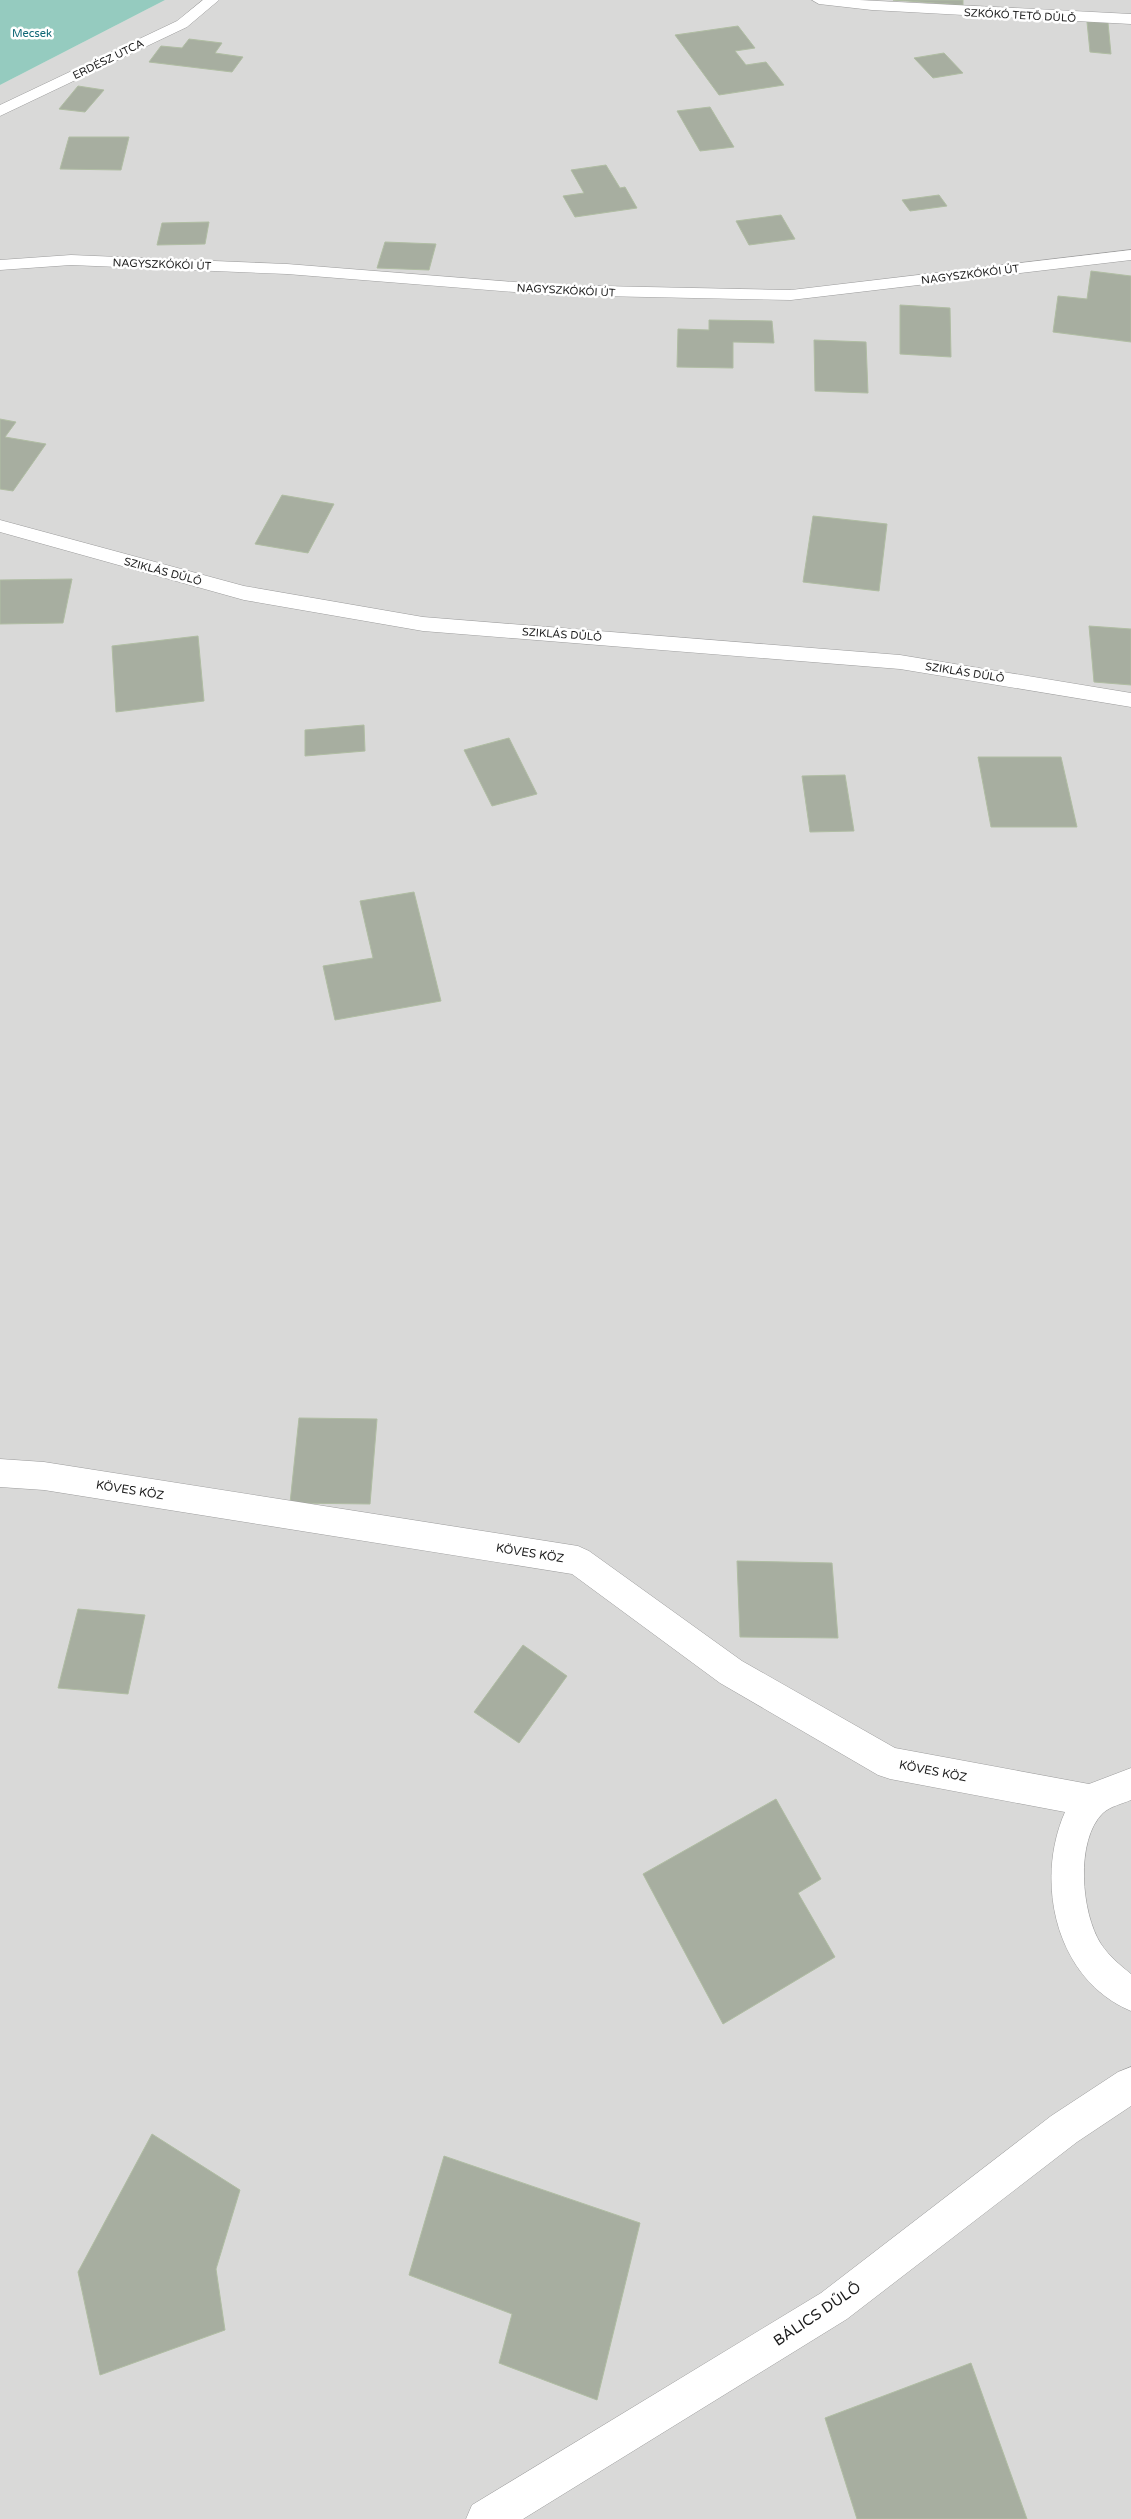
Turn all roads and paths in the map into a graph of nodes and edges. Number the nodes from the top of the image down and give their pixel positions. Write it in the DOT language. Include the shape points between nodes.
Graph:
graph roads {
  1 [pos="212,0"];
  2 [pos="819,0"];
  3 [pos="1131,19"];
  4 [pos="0,111"];
  5 [pos="1131,255"];
  6 [pos="0,264"];
  7 [pos="0,526"];
  8 [pos="1131,700"];
  9 [pos="0,1473"];
  10 [pos="1131,1784"];
  11 [pos="1092,1801"];
  12 [pos="1131,1994"];
  13 [pos="1131,2085"];
  14 [pos="486,2519"];
  1 -- 4 [label="street, ERDÉSZ UTCA" via="182,24"];
  2 -- 3 [label="street, SZKÓKÓ TETŐ DŰLŐ" via="882,7"];
  5 -- 6 [label="street, NAGYSZKÓKÓI ÚT" via="791,295 552,290 287,269 71,260"];
  7 -- 8 [label="street, SZIKLÁS DŰLŐ" via="244,593 423,624 900,662"];
  9 -- 11 [label="street, KÖVES KÖZ" via="44,1476 578,1561 731,1672 890,1763"];
  10 -- 11 [label="street"];
  11 -- 12 [label="street" via="1074,1826 1067,1855 1071,1908 1077,1933 1088,1955 1105,1976"];
  13 -- 14 [label="street, BÁLICS DŰLŐ" via="1064,2129 834,2306"];
}
